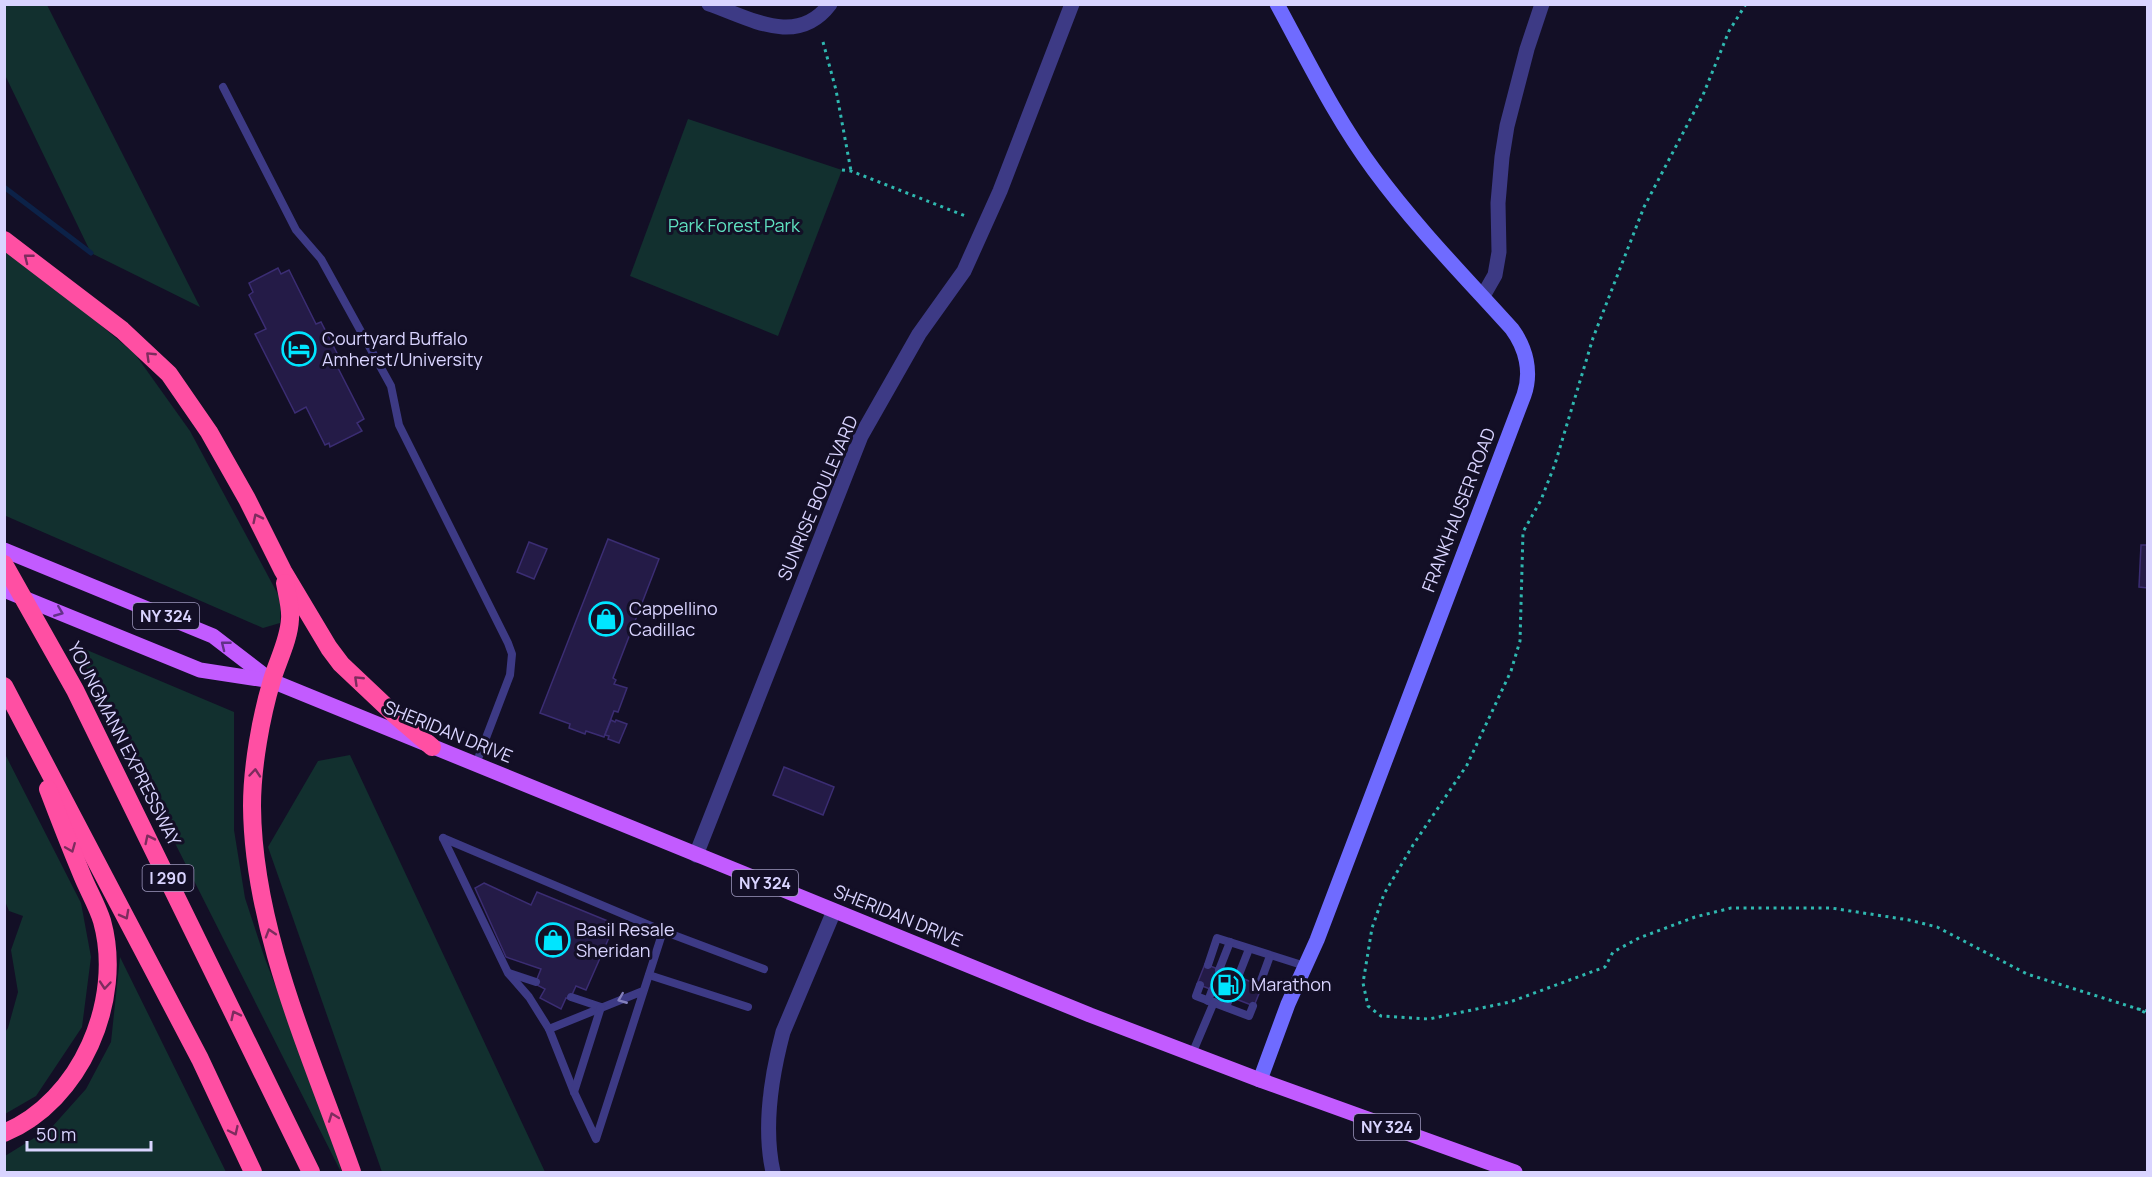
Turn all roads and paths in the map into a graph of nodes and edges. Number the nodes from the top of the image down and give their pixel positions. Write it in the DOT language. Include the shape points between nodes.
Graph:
graph roads {
  1 [pos="709,4"];
  2 [pos="830,4"];
  3 [pos="1072,4"];
  4 [pos="1277,4"];
  5 [pos="1542,4"];
  6 [pos="1746,4"];
  7 [pos="823,42"];
  8 [pos="224,87"];
  9 [pos="842,170"];
  10 [pos="851,171"];
  11 [pos="968,217"];
  12 [pos="4,240"];
  13 [pos="1483,296"];
  14 [pos="4,550"];
  15 [pos="4,564"];
  16 [pos="283,571"];
  17 [pos="4,590"];
  18 [pos="272,681"];
  19 [pos="7,691"];
  20 [pos="432,747"];
  21 [pos="476,764"];
  22 [pos="696,855"];
  23 [pos="834,911"];
  24 [pos="663,931"];
  25 [pos="1230,942"];
  26 [pos="1249,950"];
  27 [pos="1270,956"];
  28 [pos="1208,965"];
  29 [pos="1307,967"];
  30 [pos="764,969"];
  31 [pos="1220,970"];
  32 [pos="508,972"];
  33 [pos="649,975"];
  34 [pos="1238,977"];
  35 [pos="536,982"];
  36 [pos="1200,985"];
  37 [pos="1259,986"];
  38 [pos="1212,990"];
  39 [pos="643,991"];
  40 [pos="571,996"];
  41 [pos="1230,997"];
  42 [pos="1211,1001"];
  43 [pos="1252,1005"];
  44 [pos="602,1007"];
  45 [pos="747,1007"];
  46 [pos="1226,1007"];
  47 [pos="2148,1013"];
  48 [pos="549,1029"];
  49 [pos="1192,1054"];
  50 [pos="1260,1080"];
  51 [pos="574,1092"];
  52 [pos="4,1133"];
  53 [pos="253,1173"];
  54 [pos="311,1173"];
  55 [pos="352,1173"];
  56 [pos="773,1173"];
  57 [pos="1515,1173"];
  1 -- 2 [label="street" via="779,28 793,28 811,23"];
  3 -- 22 [label="street, SUNRISE BOULEVARD" via="964,271 919,334 861,436"];
  4 -- 13 [label="street, FRANKHAUSER ROAD" via="1336,114 1370,164"];
  5 -- 13 [label="street" via="1507,126 1498,203 1499,252 1495,275"];
  6 -- 47 [label="path" via="1729,31 1703,95 1644,207 1593,338 1555,464 1523,532 1520,641 1512,671 1467,765 1384,894 1372,928 1364,982 1368,1006 1381,1016 1429,1019 1471,1012 1605,967 1613,952 1695,917 1731,908 1831,908 1937,927 2028,974"];
  7 -- 10 [label="path"];
  8 -- 21 [label="lane" via="296,230 321,259 390,386 399,425 508,643 512,654 510,675"];
  9 -- 10 [label="path"];
  10 -- 11 [label="path"];
  16 -- 12 [label="highway, one-way" via="248,499 169,374 122,330"];
  13 -- 29 [label="street, FRANKHAUSER ROAD" via="1521,342 1528,370 1526,389"];
  18 -- 14 [label="main road, SHERIDAN DRIVE / NY 324, one-way" via="213,636"];
  54 -- 15 [label="highway, YOUNGMANN EXPRESSWAY / I 290, one-way" via="75,690"];
  16 -- 18 [label="highway" via="291,616"];
  20 -- 16 [label="highway, one-way" via="341,664"];
  17 -- 18 [label="main road, SHERIDAN DRIVE / NY 324, one-way" via="200,670"];
  18 -- 20 [label="main road, SHERIDAN DRIVE / NY 324"];
  55 -- 18 [label="highway, one-way" via="287,992 256,871 252,804"];
  19 -- 52 [label="highway, one-way" via="102,921 107,950 101,1017 74,1075 51,1104 18,1128"];
  19 -- 53 [label="highway, one-way" via="200,1059"];
  20 -- 21 [label="main road, SHERIDAN DRIVE / NY 324"];
  21 -- 22 [label="main road, SHERIDAN DRIVE / NY 324"];
  22 -- 23 [label="main road, SHERIDAN DRIVE / NY 324"];
  23 -- 49 [label="main road, SHERIDAN DRIVE / NY 324"];
  23 -- 56 [label="street" via="777,1053 769,1124"];
  24 -- 30 [label="lane"];
  24 -- 32 [label="lane" via="443,838"];
  24 -- 33 [label="lane"];
  25 -- 26 [label="lane"];
  25 -- 28 [label="lane" via="1217,938"];
  25 -- 31 [label="lane"];
  26 -- 27 [label="lane"];
  26 -- 34 [label="lane"];
  27 -- 29 [label="lane"];
  27 -- 37 [label="lane"];
  29 -- 50 [label="street, FRANKHAUSER ROAD" via="1288,1004"];
  32 -- 35 [label="lane"];
  32 -- 48 [label="lane"];
  33 -- 39 [label="lane"];
  33 -- 45 [label="lane"];
  36 -- 42 [label="lane" via="1196,996"];
  38 -- 42 [label="lane"];
  39 -- 44 [label="lane, one-way"];
  39 -- 51 [label="lane" via="596,1139"];
  40 -- 44 [label="lane"];
  41 -- 46 [label="lane"];
  42 -- 46 [label="lane"];
  42 -- 49 [label="lane"];
  43 -- 46 [label="lane" via="1249,1016"];
  44 -- 48 [label="lane"];
  44 -- 51 [label="lane"];
  48 -- 51 [label="lane"];
  49 -- 50 [label="main road, SHERIDAN DRIVE / NY 324"];
  50 -- 57 [label="main road, SHERIDAN DRIVE / NY 324"];
}
